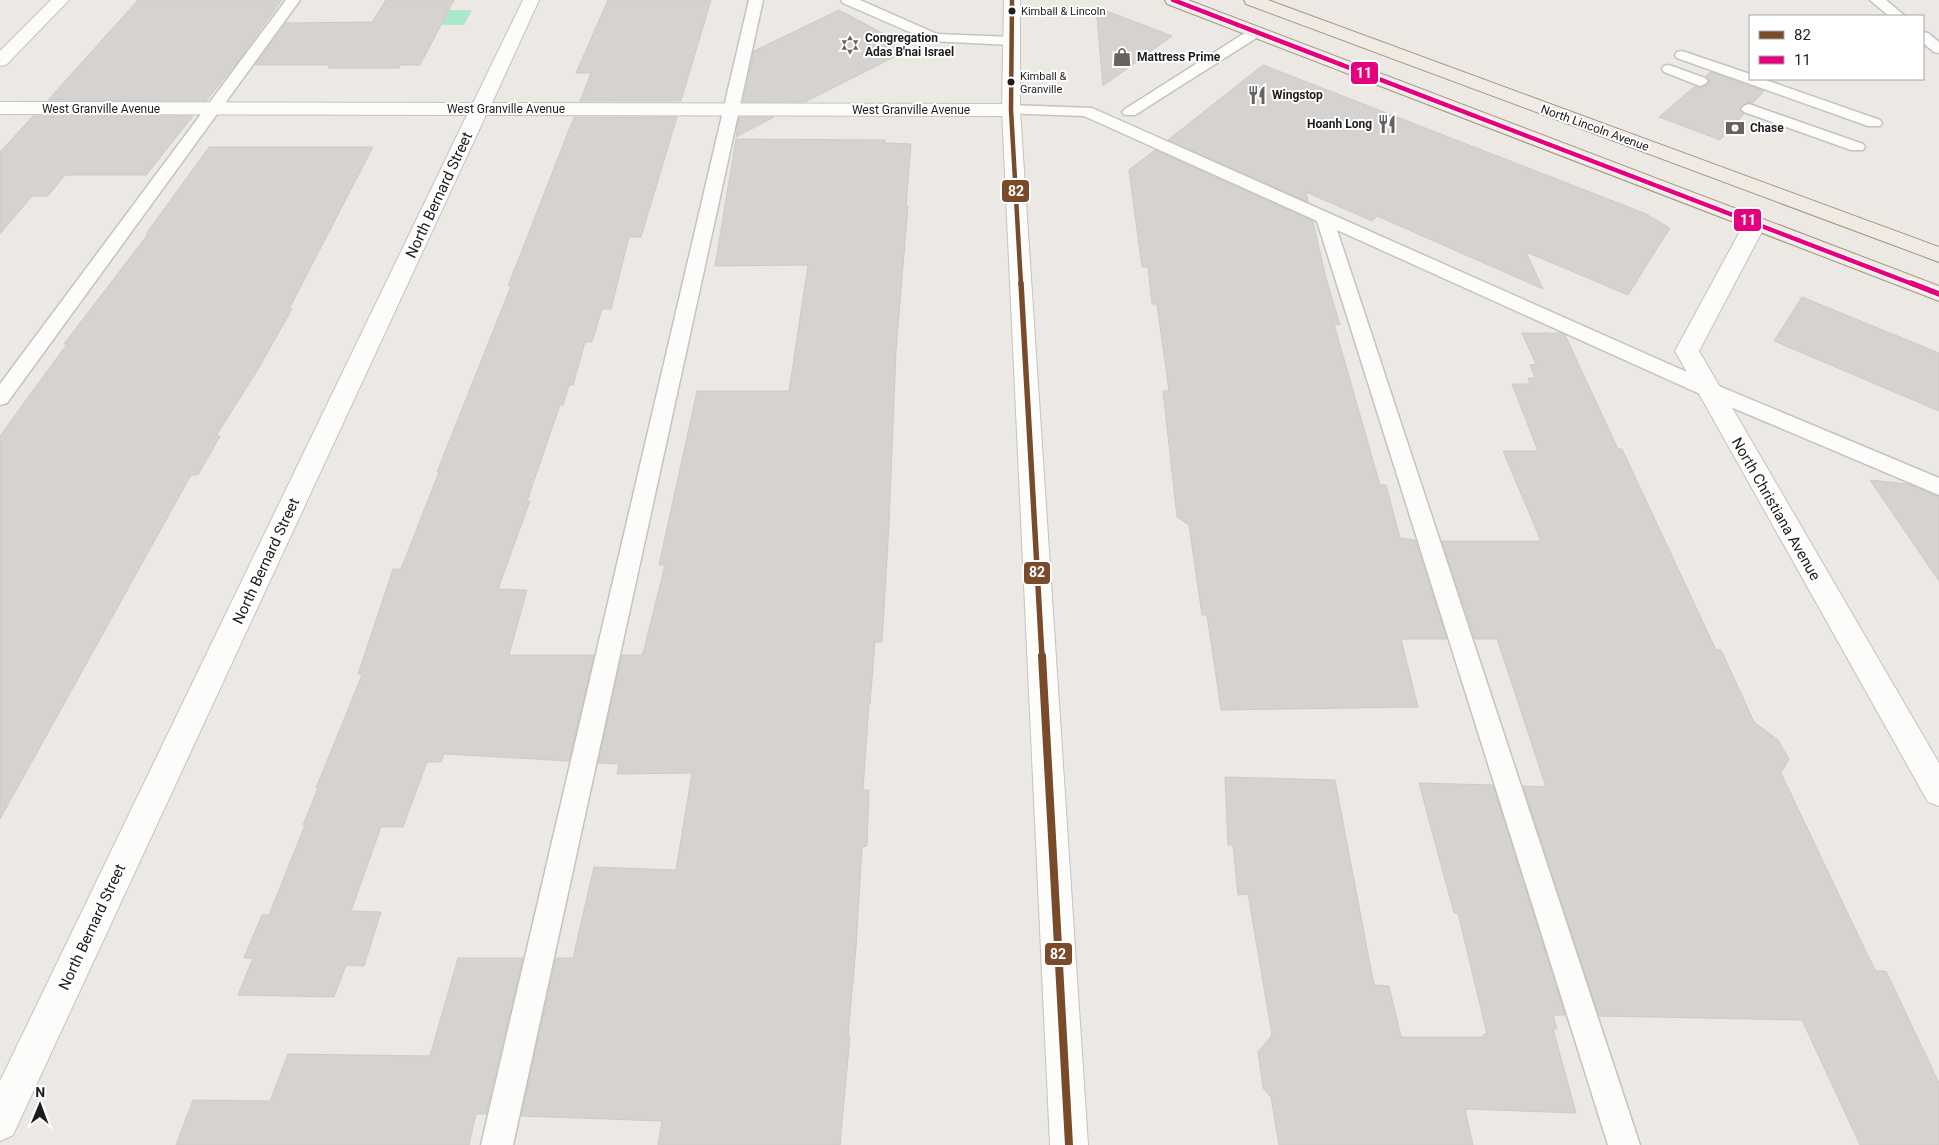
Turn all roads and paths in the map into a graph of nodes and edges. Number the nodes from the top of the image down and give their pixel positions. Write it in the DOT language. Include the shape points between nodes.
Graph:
graph roads {
  1 [pos="61,0"];
  2 [pos="293,0"];
  3 [pos="530,0"];
  4 [pos="756,0"];
  5 [pos="848,0"];
  6 [pos="1012,0"];
  7 [pos="1173,0"];
  8 [pos="1252,0"];
  9 [pos="1877,0"];
  10 [pos="1897,15"];
  11 [pos="1256,32"];
  12 [pos="1924,37"];
  13 [pos="1012,40"];
  14 [pos="1939,49"];
  15 [pos="0,62"];
  16 [pos="1672,66"];
  17 [pos="0,108"];
  18 [pos="212,109"];
  19 [pos="480,109"];
  20 [pos="730,109"];
  21 [pos="1011,110"];
  22 [pos="1130,112"];
  23 [pos="1865,135"];
  24 [pos="1324,216"];
  25 [pos="1755,224"];
  26 [pos="1939,255"];
  27 [pos="1939,294"];
  28 [pos="1708,389"];
  29 [pos="0,398"];
  30 [pos="1939,487"];
  31 [pos="1939,792"];
  32 [pos="0,1122"];
  33 [pos="497,1145"];
  34 [pos="1068,1145"];
  35 [pos="1624,1145"];
  1 -- 15 [label="street"];
  2 -- 18 [label="lane"];
  3 -- 19 [label="street, North Bernard Street"];
  4 -- 20 [label="lane"];
  5 -- 13 [label="lane" via="935,38"];
  6 -- 13 [label="street"];
  7 -- 11 [label="main road"];
  8 -- 26 [label="main road, North Lincoln Avenue"];
  9 -- 10 [label="lane"];
  11 -- 22 [label="lane"];
  11 -- 25 [label="main road"];
  12 -- 14 [label="lane"];
  13 -- 21 [label="street"];
  16 -- 16 [label="lane" via="1700,81"];
  16 -- 23 [label="lane"];
  17 -- 18 [label="street, West Granville Avenue"];
  18 -- 19 [label="street, West Granville Avenue"];
  18 -- 29 [label="lane"];
  19 -- 20 [label="street, West Granville Avenue"];
  19 -- 32 [label="street, North Bernard Street"];
  20 -- 21 [label="street, West Granville Avenue"];
  20 -- 33 [label="lane"];
  21 -- 24 [label="lane" via="1087,111"];
  21 -- 34 [label="street"];
  23 -- 23 [label="lane" via="1756,101"];
  24 -- 28 [label="lane"];
  24 -- 35 [label="lane"];
  25 -- 27 [label="main road"];
  25 -- 28 [label="street, North Christiana Avenue" via="1687,351"];
  28 -- 30 [label="lane"];
  28 -- 31 [label="street, North Christiana Avenue"];
}
